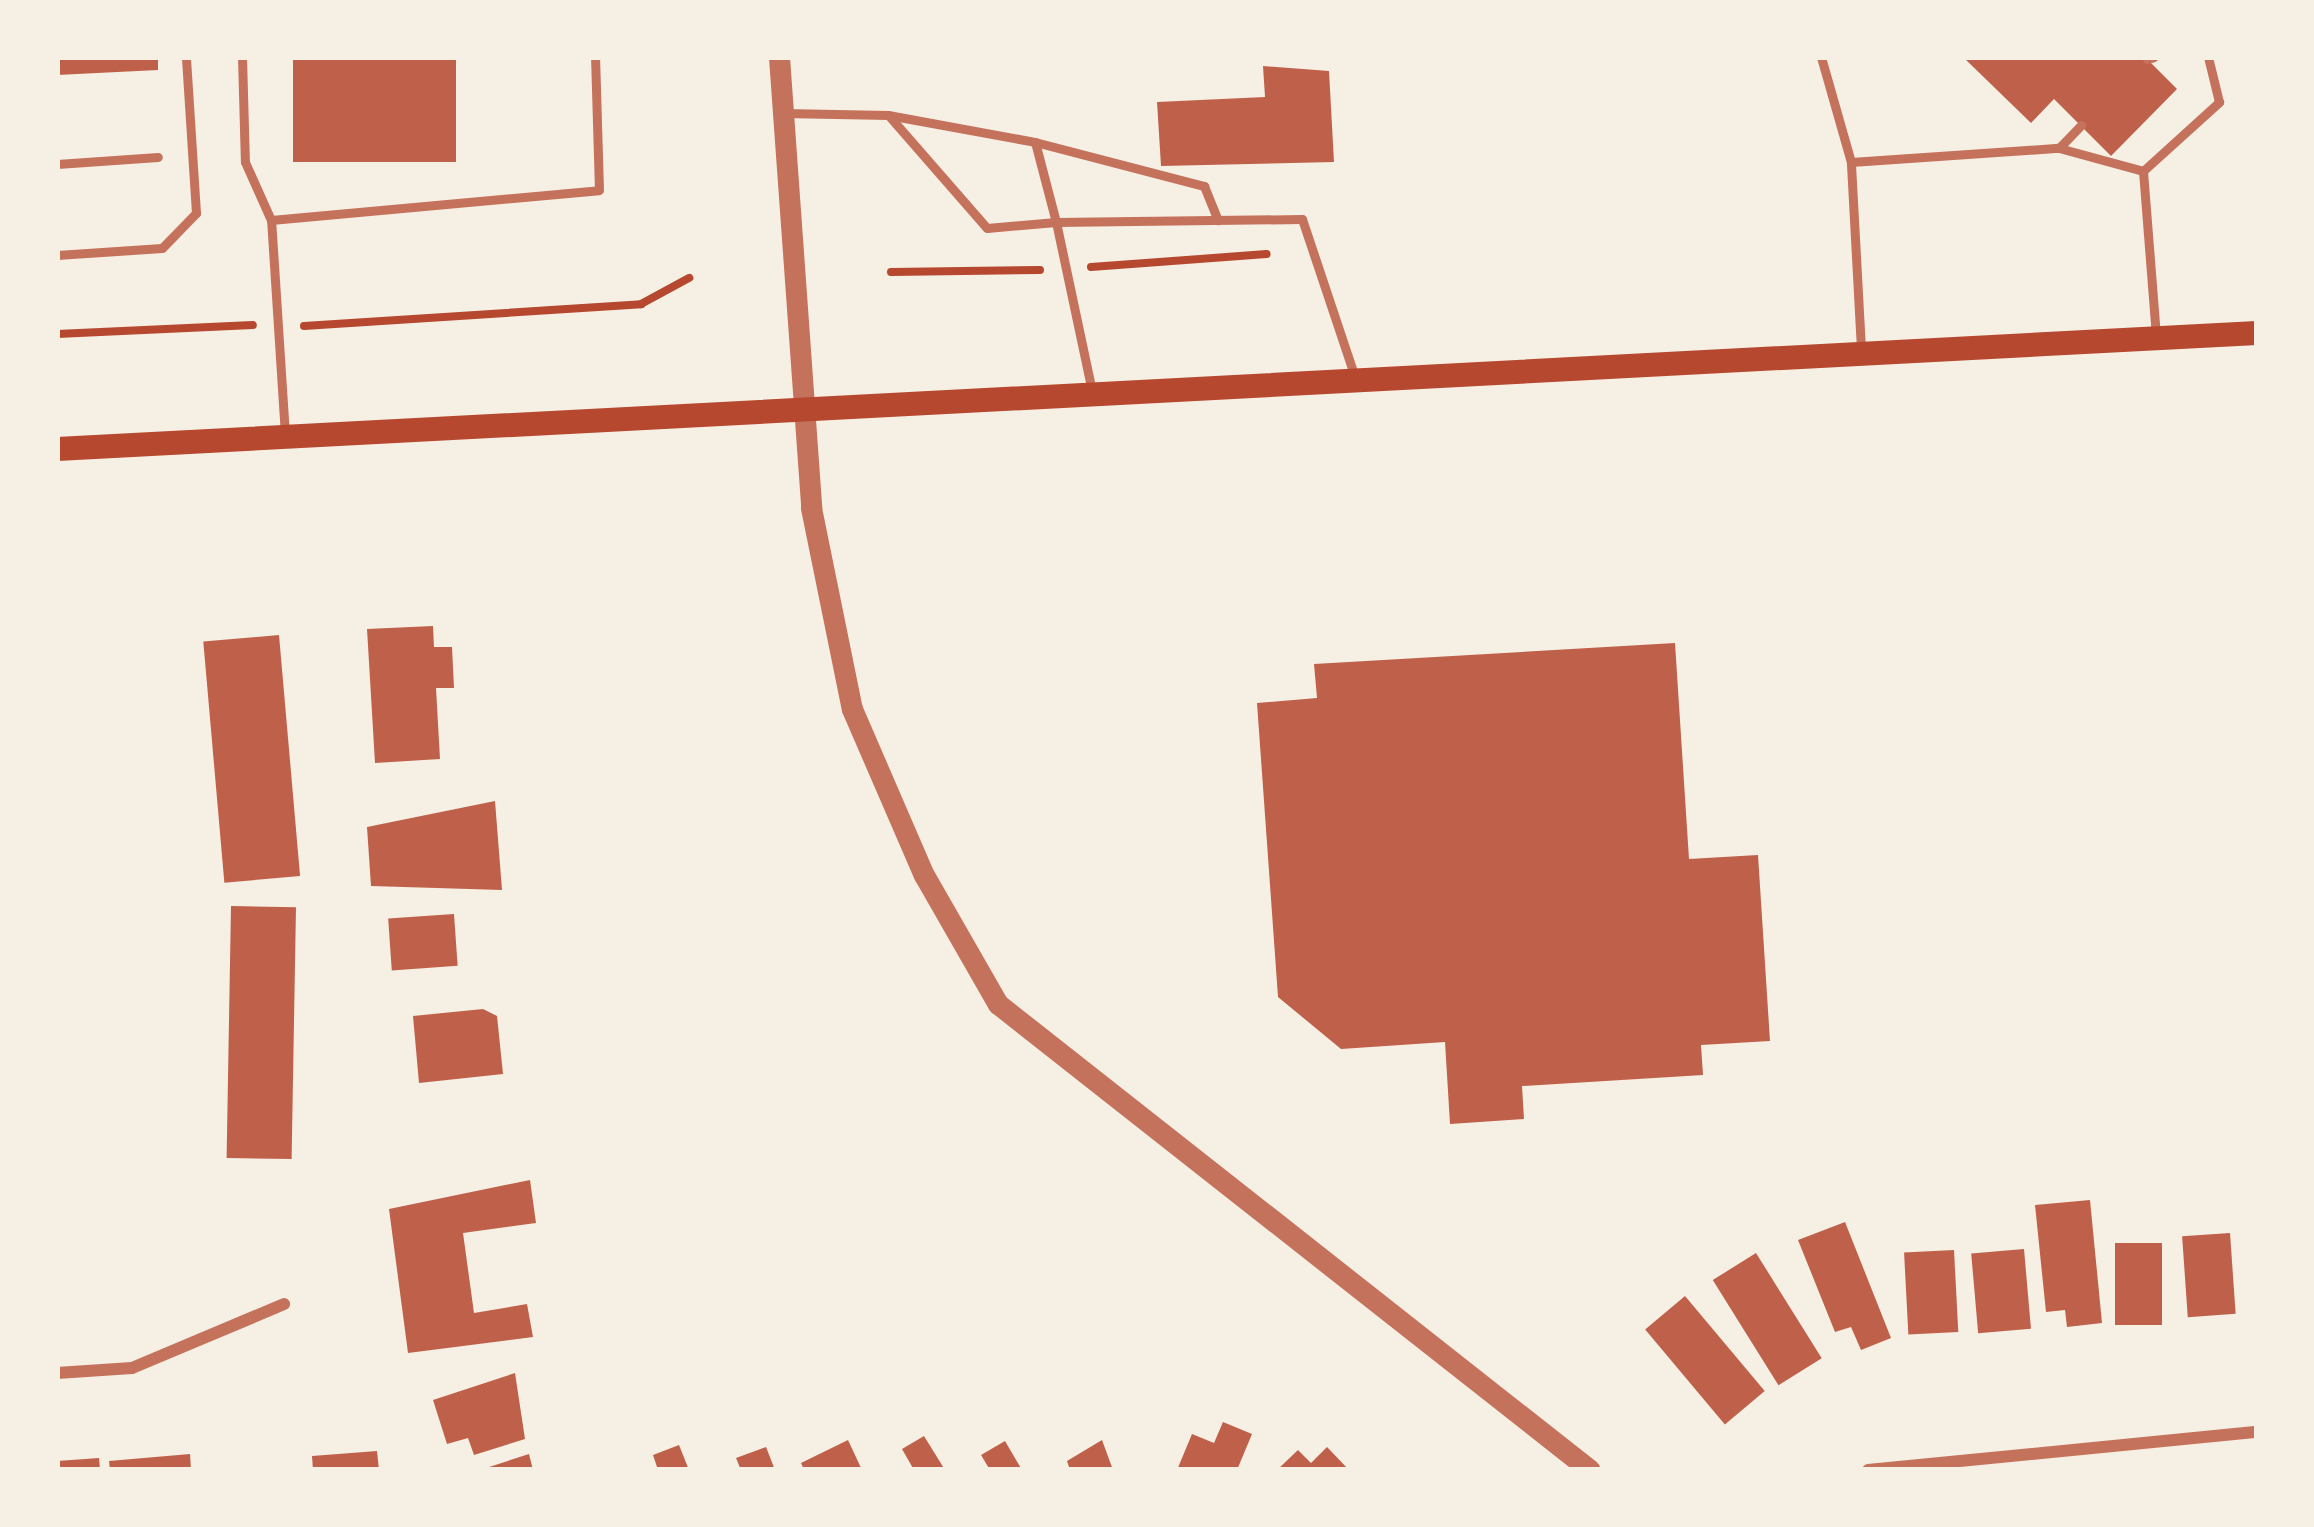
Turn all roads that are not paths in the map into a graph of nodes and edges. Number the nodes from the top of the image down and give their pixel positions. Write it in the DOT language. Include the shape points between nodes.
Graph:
graph roads {
  1 [pos="186,57"];
  2 [pos="242,57"];
  3 [pos="595,57"];
  4 [pos="779,57"];
  5 [pos="1821,57"];
  6 [pos="2208,57"];
  7 [pos="783,112"];
  8 [pos="888,115"];
  9 [pos="2081,125"];
  10 [pos="1035,142"];
  11 [pos="2059,148"];
  12 [pos="158,157"];
  13 [pos="1851,162"];
  14 [pos="57,164"];
  15 [pos="2143,170"];
  16 [pos="272,220"];
  17 [pos="1218,220"];
  18 [pos="1056,222"];
  19 [pos="57,255"];
  20 [pos="2257,333"];
  21 [pos="2156,336"];
  22 [pos="1862,352"];
  23 [pos="1355,377"];
  24 [pos="1092,391"];
  25 [pos="800,406"];
  26 [pos="285,435"];
  27 [pos="57,448"];
  28 [pos="284,1304"];
  29 [pos="57,1373"];
  30 [pos="2257,1432"];
  31 [pos="1590,1470"];
  32 [pos="1868,1470"];
  1 -- 19 [label="lane" via="196,213 162,248"];
  2 -- 16 [label="lane" via="245,162"];
  3 -- 16 [label="lane" via="599,190"];
  4 -- 7 [label="street"];
  5 -- 13 [label="lane"];
  6 -- 15 [label="lane" via="2219,102"];
  7 -- 8 [label="lane"];
  7 -- 25 [label="street"];
  8 -- 10 [label="lane"];
  8 -- 18 [label="lane" via="987,228"];
  9 -- 11 [label="lane"];
  10 -- 17 [label="lane" via="1204,186"];
  10 -- 18 [label="lane"];
  11 -- 13 [label="lane"];
  11 -- 15 [label="lane"];
  12 -- 14 [label="lane"];
  13 -- 22 [label="lane"];
  15 -- 21 [label="lane"];
  16 -- 26 [label="lane"];
  17 -- 18 [label="lane"];
  17 -- 23 [label="lane" via="1302,219"];
  18 -- 24 [label="lane" via="1072,268"];
  20 -- 21 [label="main road"];
  21 -- 22 [label="main road"];
  22 -- 23 [label="main road"];
  23 -- 24 [label="main road"];
  24 -- 25 [label="main road"];
  25 -- 26 [label="main road"];
  25 -- 31 [label="street" via="852,709 924,875 998,1004"];
  26 -- 27 [label="main road"];
  28 -- 29 [label="street" via="132,1368"];
  30 -- 32 [label="street"];
}
